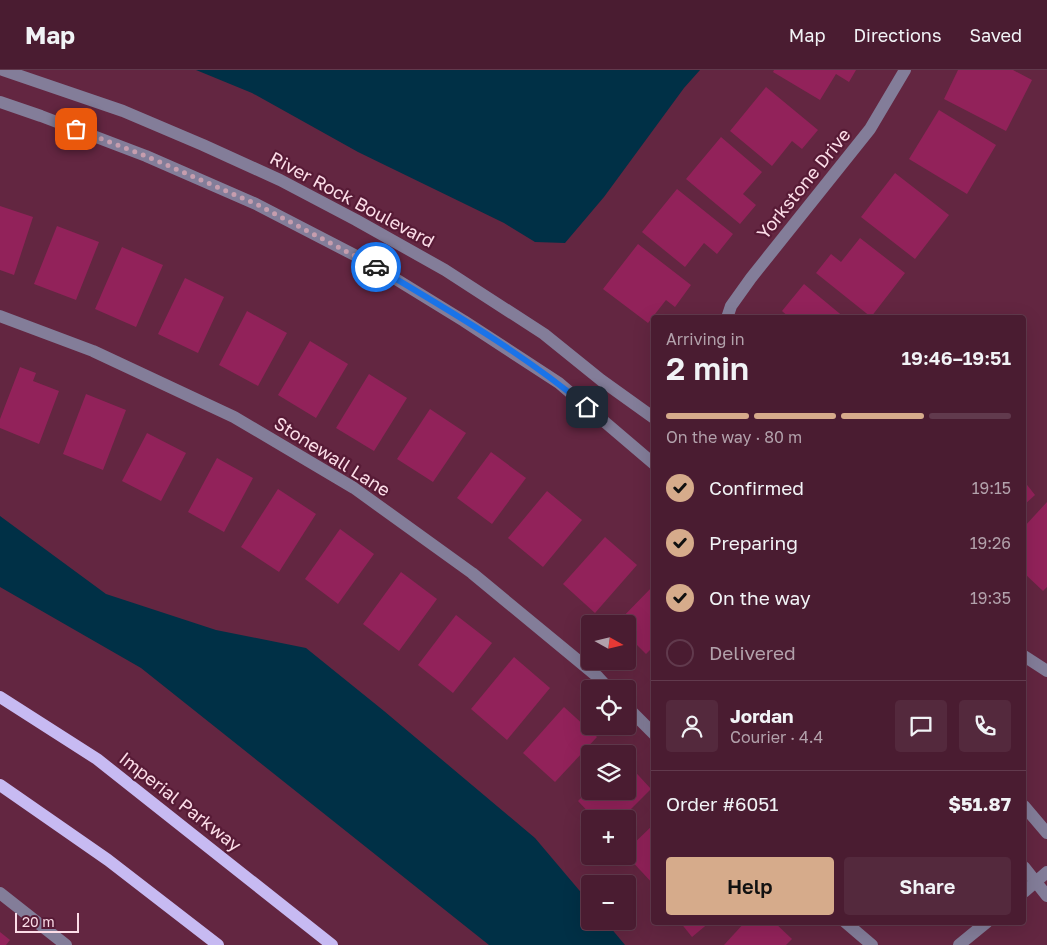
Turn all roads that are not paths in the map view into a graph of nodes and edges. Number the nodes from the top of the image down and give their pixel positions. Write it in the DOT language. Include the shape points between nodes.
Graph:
graph roads {
  1 [pos="3,70"];
  2 [pos="905,70"];
  3 [pos="0,102"];
  4 [pos="728,315"];
  5 [pos="0,316"];
  6 [pos="651,416"];
  7 [pos="651,461"];
  8 [pos="1026,657"];
  9 [pos="1047,671"];
  10 [pos="601,680"];
  11 [pos="0,697"];
  12 [pos="636,716"];
  13 [pos="651,731"];
  14 [pos="0,785"];
  15 [pos="1026,808"];
  16 [pos="1047,833"];
  17 [pos="1026,870"];
  18 [pos="1047,872"];
  19 [pos="1036,882"];
  20 [pos="1026,890"];
  21 [pos="0,893"];
  22 [pos="1047,896"];
  23 [pos="849,925"];
  24 [pos="983,925"];
  25 [pos="66,945"];
  26 [pos="218,945"];
  27 [pos="332,945"];
  28 [pos="872,945"];
  29 [pos="959,945"];
  1 -- 6 [label="street, River Rock Boulevard" via="123,111 280,180 446,270 544,334"];
  2 -- 4 [label="street, Yorkstone Drive" via="870,129 751,278"];
  3 -- 7 [label="street" via="146,156 256,204 368,262 560,383"];
  5 -- 10 [label="street, Stonewall Lane" via="93,351 234,417 354,488 472,573"];
  8 -- 9 [label="street"];
  11 -- 27 [label="main road, Imperial Parkway" via="97,760"];
  12 -- 13 [label="street"];
  14 -- 26 [label="main road" via="108,860"];
  15 -- 16 [label="street"];
  17 -- 19 [label="street"];
  18 -- 19 [label="street"];
  19 -- 20 [label="street"];
  19 -- 22 [label="street"];
  21 -- 25 [label="street"];
  23 -- 28 [label="street"];
  24 -- 29 [label="street"];
}
